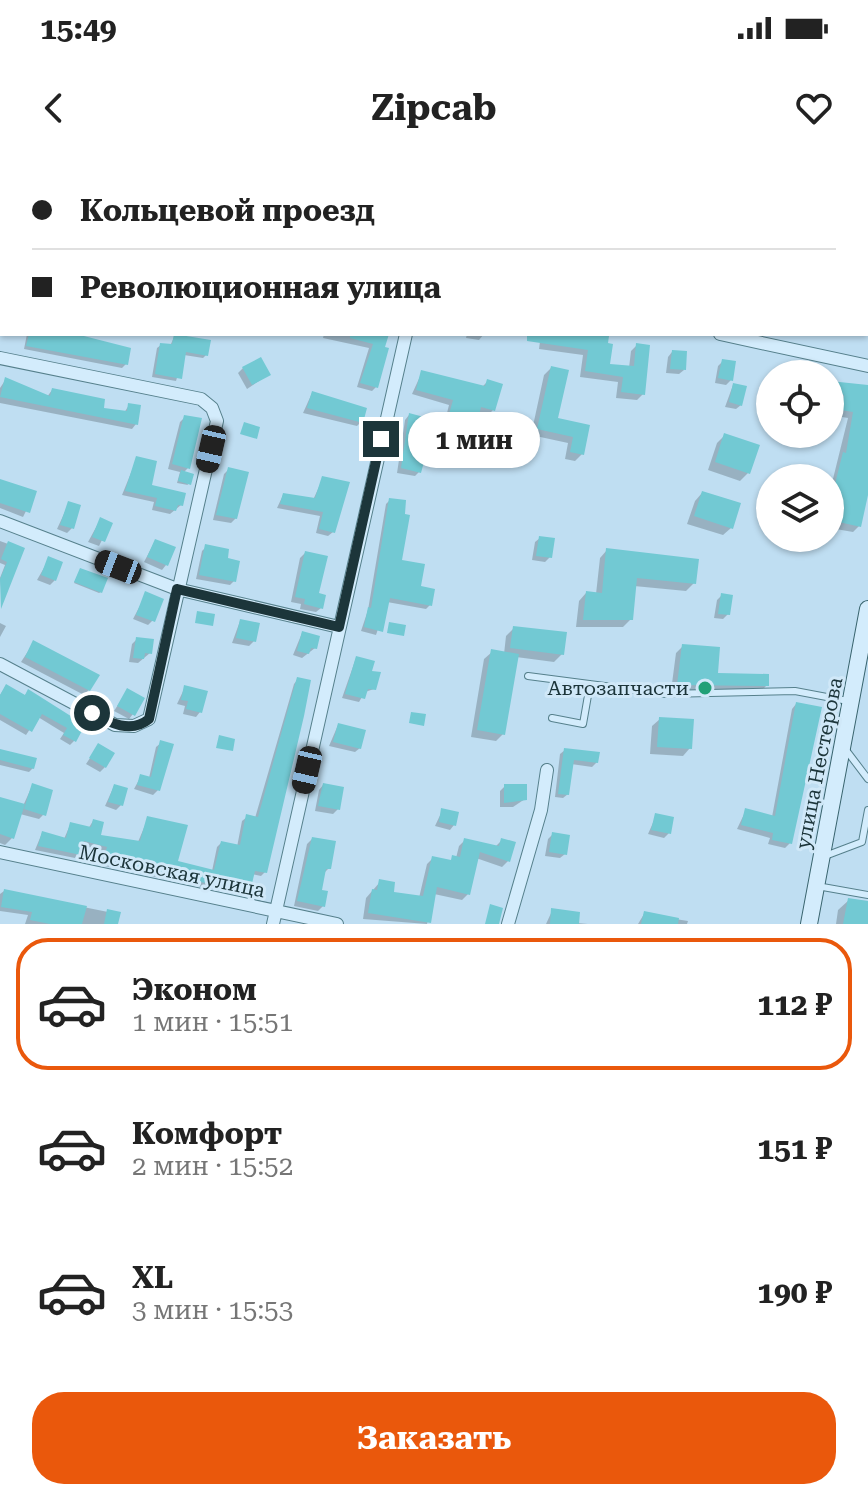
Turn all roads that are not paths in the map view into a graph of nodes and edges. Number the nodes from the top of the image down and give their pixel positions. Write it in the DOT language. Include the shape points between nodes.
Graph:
graph roads {
  1 [pos="406,336"];
  2 [pos="729,336"];
  3 [pos="0,358"];
  4 [pos="868,366"];
  5 [pos="0,521"];
  6 [pos="177,589"];
  7 [pos="868,609"];
  8 [pos="339,627"];
  9 [pos="0,664"];
  10 [pos="528,676"];
  11 [pos="590,684"];
  12 [pos="851,701"];
  13 [pos="552,718"];
  14 [pos="843,746"];
  15 [pos="547,770"];
  16 [pos="868,779"];
  17 [pos="868,810"];
  18 [pos="0,852"];
  19 [pos="822,857"];
  20 [pos="817,886"];
  21 [pos="868,895"];
  22 [pos="274,918"];
  23 [pos="337,924"];
  24 [pos="508,924"];
  25 [pos="809,924"];
  1 -- 8 [label="street"];
  2 -- 4 [label="street"];
  3 -- 6 [label="street" via="201,399 212,408 217,421"];
  5 -- 6 [label="street"];
  6 -- 8 [label="street"];
  6 -- 9 [label="street" via="149,719 143,724 115,725"];
  7 -- 12 [label="main road, улица Нестерова"];
  8 -- 22 [label="street"];
  10 -- 11 [label="lane"];
  11 -- 12 [label="lane" via="666,694 795,691"];
  11 -- 13 [label="lane" via="583,724"];
  12 -- 14 [label="main road, улица Нестерова"];
  14 -- 16 [label="lane"];
  14 -- 19 [label="main road, улица Нестерова"];
  15 -- 24 [label="street" via="541,810"];
  17 -- 19 [label="lane" via="862,842"];
  18 -- 22 [label="street, Московская улица"];
  19 -- 20 [label="main road, улица Нестерова"];
  20 -- 21 [label="lane"];
  20 -- 25 [label="main road, улица Нестерова"];
  22 -- 23 [label="street, Московская улица"];
}
